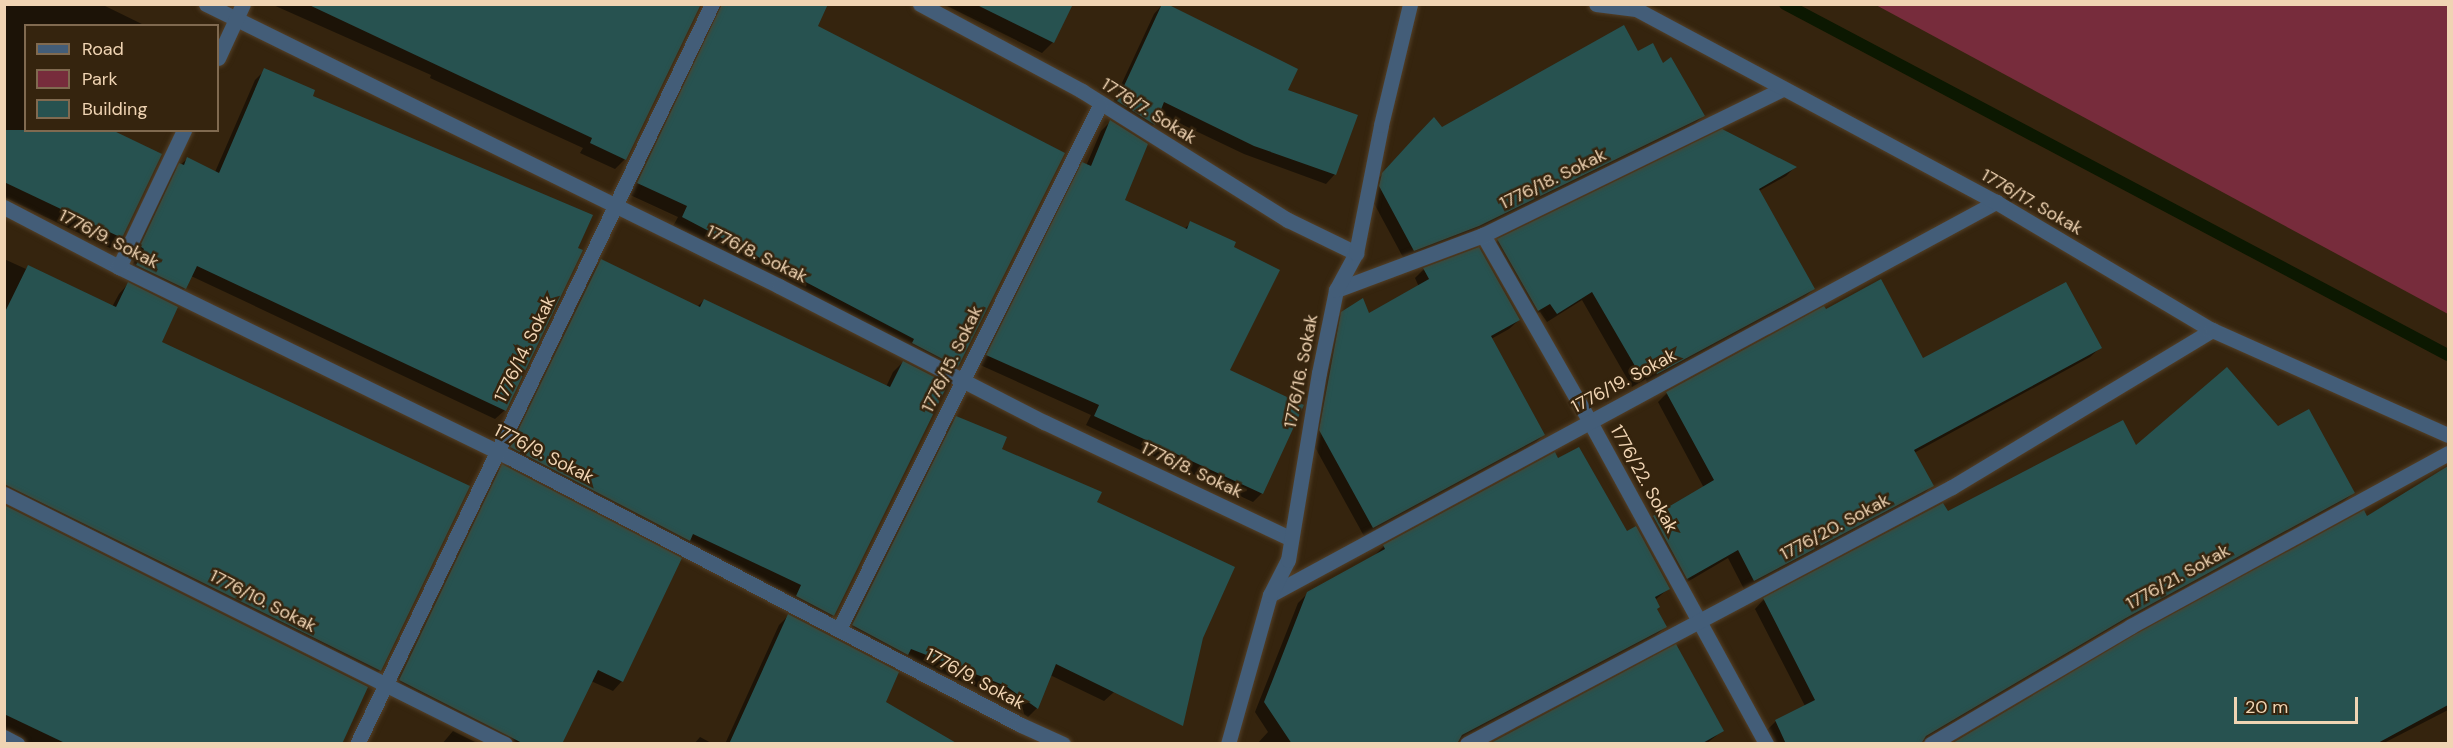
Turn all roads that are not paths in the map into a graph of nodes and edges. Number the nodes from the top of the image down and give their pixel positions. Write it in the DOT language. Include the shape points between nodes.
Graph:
graph roads {
  1 [pos="206,4"];
  2 [pos="243,4"];
  3 [pos="712,4"];
  4 [pos="920,4"];
  5 [pos="1410,4"];
  6 [pos="1596,4"];
  7 [pos="236,19"];
  8 [pos="219,56"];
  9 [pos="1782,89"];
  10 [pos="1100,105"];
  11 [pos="183,132"];
  12 [pos="1996,202"];
  13 [pos="615,206"];
  14 [pos="4,207"];
  15 [pos="1483,236"];
  16 [pos="1356,253"];
  17 [pos="120,267"];
  18 [pos="1336,290"];
  19 [pos="2212,330"];
  20 [pos="963,380"];
  21 [pos="1590,422"];
  22 [pos="2448,435"];
  23 [pos="498,452"];
  24 [pos="2448,453"];
  25 [pos="4,494"];
  26 [pos="1291,539"];
  27 [pos="1270,595"];
  28 [pos="1700,620"];
  29 [pos="839,629"];
  30 [pos="386,684"];
  31 [pos="4,737"];
  32 [pos="17,744"];
  33 [pos="357,744"];
  34 [pos="505,744"];
  35 [pos="1063,744"];
  36 [pos="1228,744"];
  37 [pos="1467,744"];
  38 [pos="1766,744"];
  39 [pos="1931,744"];
  1 -- 7 [label="street, 1776/8. Sokak"];
  2 -- 7 [label="street"];
  3 -- 13 [label="street, 1776/14. Sokak"];
  4 -- 10 [label="street, 1776/7. Sokak" via="1082,91"];
  5 -- 16 [label="street, 1776/16. Sokak"];
  6 -- 9 [label="street, 1776/17. Sokak" via="1636,9"];
  7 -- 8 [label="street"];
  7 -- 13 [label="street, 1776/8. Sokak"];
  9 -- 12 [label="street, 1776/17. Sokak"];
  9 -- 15 [label="street, 1776/18. Sokak"];
  10 -- 16 [label="street, 1776/7. Sokak" via="1288,220"];
  10 -- 20 [label="street, 1776/15. Sokak"];
  11 -- 17 [label="street"];
  12 -- 19 [label="street, 1776/17. Sokak"];
  12 -- 21 [label="street, 1776/19. Sokak"];
  13 -- 20 [label="street, 1776/8. Sokak"];
  13 -- 23 [label="street, 1776/14. Sokak"];
  14 -- 17 [label="street, 1776/9. Sokak"];
  15 -- 18 [label="street, 1776/18. Sokak"];
  15 -- 21 [label="street, 1776/22. Sokak"];
  16 -- 18 [label="street, 1776/16. Sokak"];
  17 -- 23 [label="street, 1776/9. Sokak"];
  18 -- 26 [label="street, 1776/16. Sokak"];
  19 -- 22 [label="street, 1776/17. Sokak"];
  19 -- 28 [label="street, 1776/20. Sokak" via="1952,487"];
  20 -- 26 [label="street, 1776/8. Sokak"];
  20 -- 29 [label="street, 1776/15. Sokak"];
  21 -- 27 [label="street, 1776/19. Sokak"];
  21 -- 28 [label="street, 1776/22. Sokak"];
  23 -- 29 [label="street, 1776/9. Sokak"];
  23 -- 30 [label="street, 1776/14. Sokak"];
  24 -- 39 [label="street, 1776/21. Sokak" via="2130,626"];
  25 -- 30 [label="street, 1776/10. Sokak"];
  26 -- 27 [label="street, 1776/16. Sokak" via="1287,560"];
  27 -- 36 [label="street, 1776/16. Sokak"];
  28 -- 37 [label="street, 1776/20. Sokak"];
  28 -- 38 [label="street, 1776/22. Sokak"];
  29 -- 35 [label="street, 1776/9. Sokak"];
  30 -- 33 [label="street, 1776/14. Sokak"];
  30 -- 34 [label="street, 1776/10. Sokak"];
  31 -- 32 [label="street"];
}
